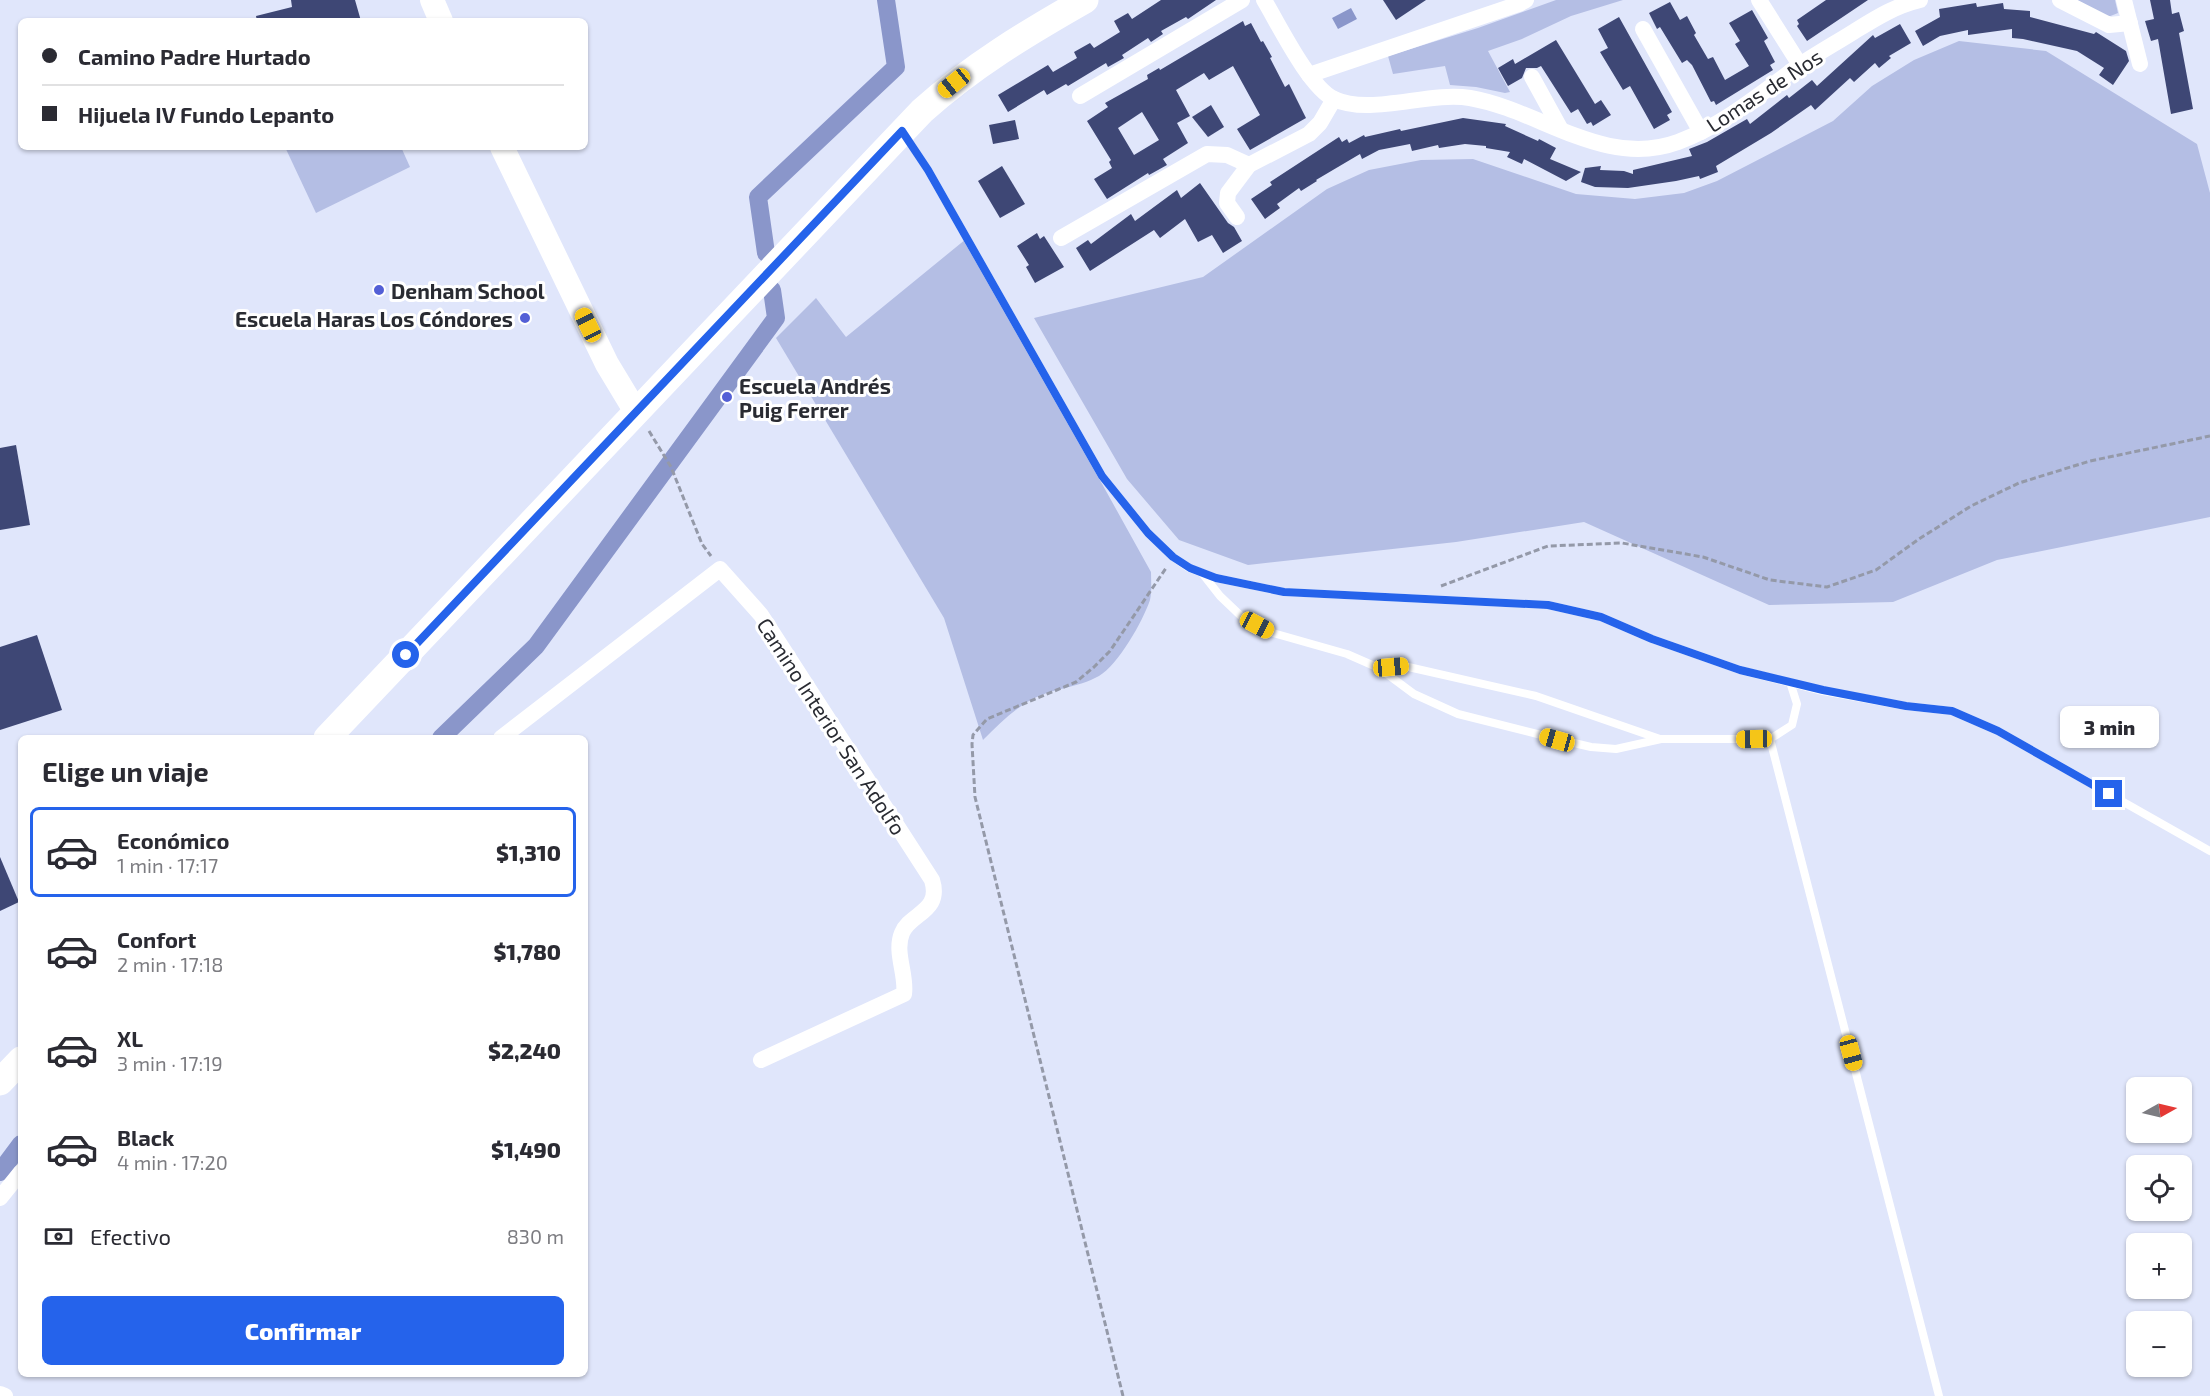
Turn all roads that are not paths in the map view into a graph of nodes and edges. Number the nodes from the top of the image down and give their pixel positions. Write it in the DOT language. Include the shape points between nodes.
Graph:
graph roads {
  1 [pos="432,0"];
  2 [pos="1085,0"];
  3 [pos="1242,0"];
  4 [pos="1264,0"];
  5 [pos="1526,0"];
  6 [pos="1760,0"];
  7 [pos="1920,0"];
  8 [pos="2060,0"];
  9 [pos="2124,0"];
  10 [pos="1899,2"];
  11 [pos="440,18"];
  12 [pos="2130,23"];
  13 [pos="1642,29"];
  14 [pos="2140,64"];
  15 [pos="1800,65"];
  16 [pos="1309,75"];
  17 [pos="1532,77"];
  18 [pos="1080,96"];
  19 [pos="1334,99"];
  20 [pos="1560,128"];
  21 [pos="902,131"];
  22 [pos="1701,132"];
  23 [pos="503,150"];
  24 [pos="1249,165"];
  25 [pos="1237,217"];
  26 [pos="1061,238"];
  27 [pos="636,412"];
  28 [pos="1202,573"];
  29 [pos="1379,668"];
  30 [pos="1790,682"];
  31 [pos="330,735"];
  32 [pos="505,735"];
  33 [pos="1661,739"];
  34 [pos="1770,739"];
  35 [pos="2210,851"];
  36 [pos="761,1060"];
  37 [pos="18,1063"];
  38 [pos="0,1082"];
  39 [pos="18,1176"];
  40 [pos="0,1198"];
  41 [pos="0,1394"];
  42 [pos="5,1396"];
  43 [pos="1939,1396"];
  1 -- 11 [label="main road"];
  2 -- 21 [label="main road" via="987,58"];
  3 -- 18 [label="street"];
  4 -- 16 [label="street"];
  5 -- 16 [label="street"];
  6 -- 15 [label="street"];
  7 -- 10 [label="street, Lomas de Nos"];
  8 -- 12 [label="street" via="2109,25"];
  9 -- 12 [label="street"];
  10 -- 15 [label="street, Lomas de Nos"];
  12 -- 14 [label="street"];
  13 -- 22 [label="street"];
  15 -- 22 [label="street, Lomas de Nos" via="1733,114"];
  16 -- 19 [label="street"];
  17 -- 20 [label="street"];
  19 -- 20 [label="street, Lomas de Nos" via="1373,104 1467,97"];
  19 -- 24 [label="street" via="1309,134"];
  20 -- 22 [label="street, Lomas de Nos" via="1581,139 1634,148 1658,147"];
  21 -- 27 [label="main road"];
  21 -- 28 [label="lane" via="1102,476 1148,533 1173,557"];
  23 -- 27 [label="main road" via="607,364"];
  24 -- 25 [label="street" via="1228,194 1227,203"];
  24 -- 26 [label="street" via="1227,155 1207,154"];
  27 -- 31 [label="main road"];
  28 -- 29 [label="lane" via="1240,616 1273,633 1347,654"];
  28 -- 30 [label="lane" via="1284,592 1548,605 1601,617 1740,670"];
  29 -- 33 [label="lane" via="1404,666 1536,696"];
  29 -- 33 [label="lane" via="1414,694 1458,714 1557,740 1616,749"];
  30 -- 34 [label="lane" via="1797,704 1792,725"];
  30 -- 35 [label="lane" via="1906,706 1952,711 1998,731"];
  32 -- 36 [label="street, Camino Interior San Adolfo" via="720,569 760,615 926,870 935,890 928,906 902,932 904,994"];
  33 -- 34 [label="lane"];
  34 -- 43 [label="lane"];
  37 -- 38 [label="main road"];
  39 -- 40 [label="street"];
  41 -- 42 [label="street"];
}
